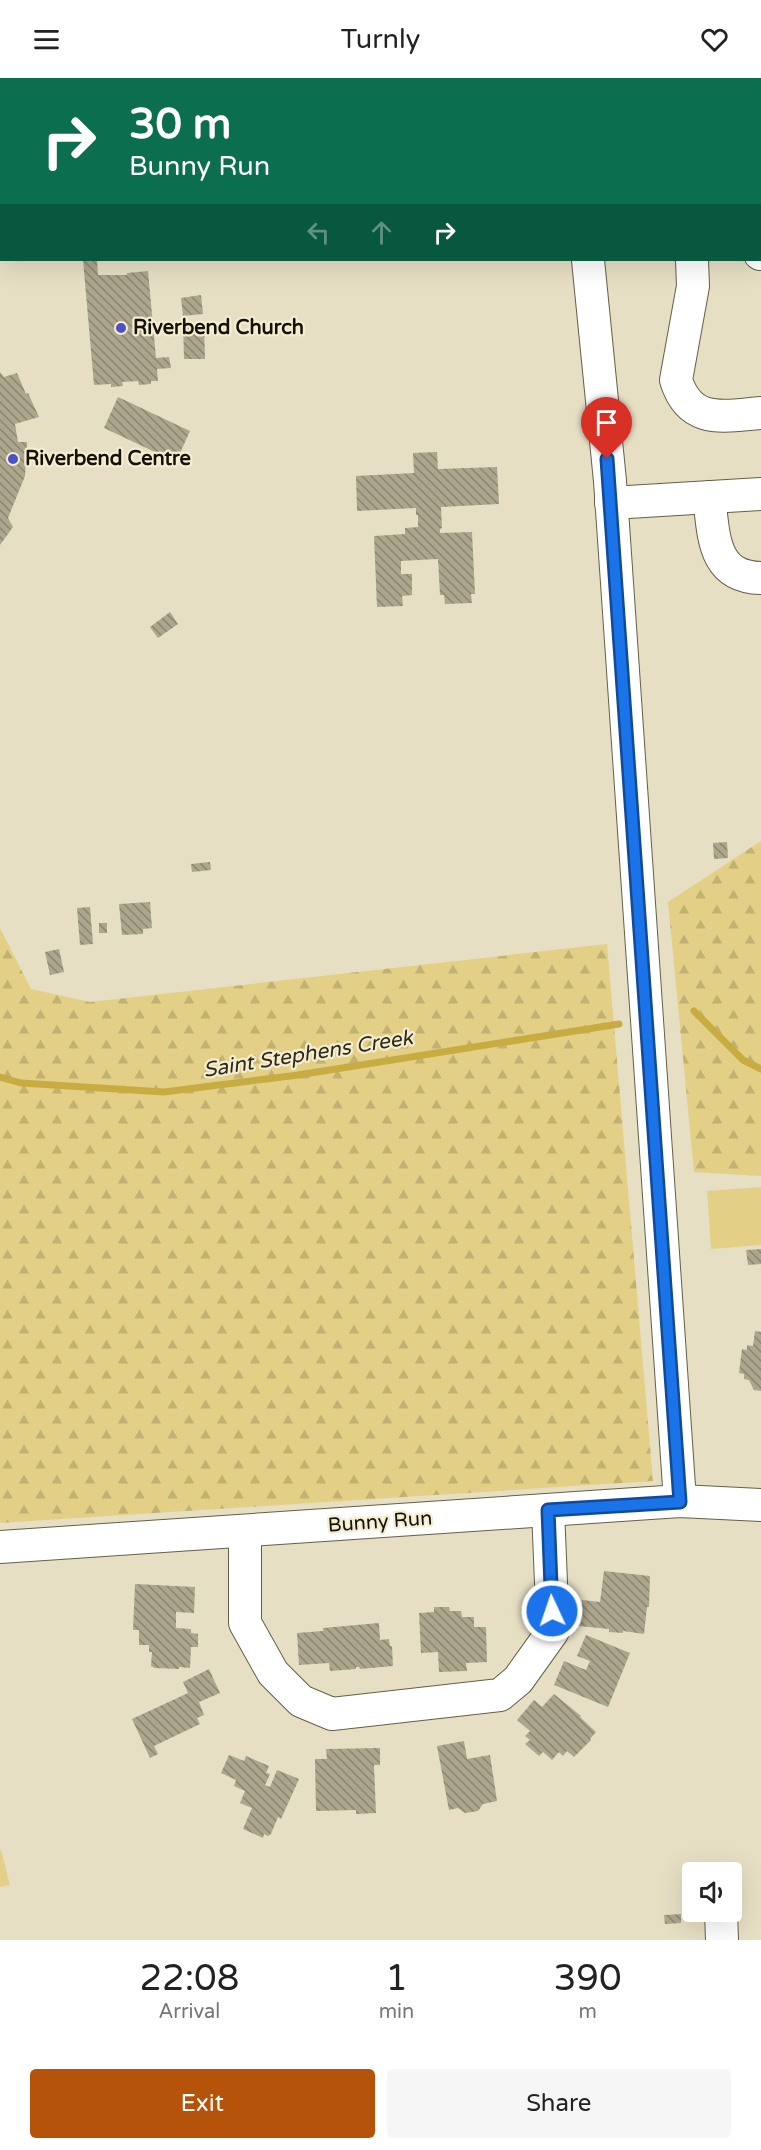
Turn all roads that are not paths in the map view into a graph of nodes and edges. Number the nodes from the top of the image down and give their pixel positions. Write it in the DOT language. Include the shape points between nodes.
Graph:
graph roads {
  1 [pos="588,261"];
  2 [pos="692,261"];
  3 [pos="761,413"];
  4 [pos="761,494"];
  5 [pos="709,497"];
  6 [pos="611,503"];
  7 [pos="761,578"];
  8 [pos="680,1502"];
  9 [pos="761,1505"];
  10 [pos="548,1510"];
  11 [pos="245,1531"];
  12 [pos="0,1548"];
  13 [pos="721,1922"];
  14 [pos="722,1940"];
  1 -- 6 [label="street"];
  2 -- 3 [label="street" via="693,286 676,380 680,392 686,402 707,416"];
  4 -- 5 [label="street"];
  5 -- 6 [label="street"];
  5 -- 7 [label="street" via="715,546 726,567 745,578"];
  6 -- 8 [label="street"];
  8 -- 9 [label="street, Bunny Run"];
  8 -- 10 [label="street, Bunny Run"];
  10 -- 11 [label="street, Bunny Run"];
  10 -- 11 [label="street" via="553,1631 518,1680 500,1695 332,1714 301,1701 273,1673 245,1623"];
  11 -- 12 [label="street, Bunny Run"];
  13 -- 14 [label="street"];
}
